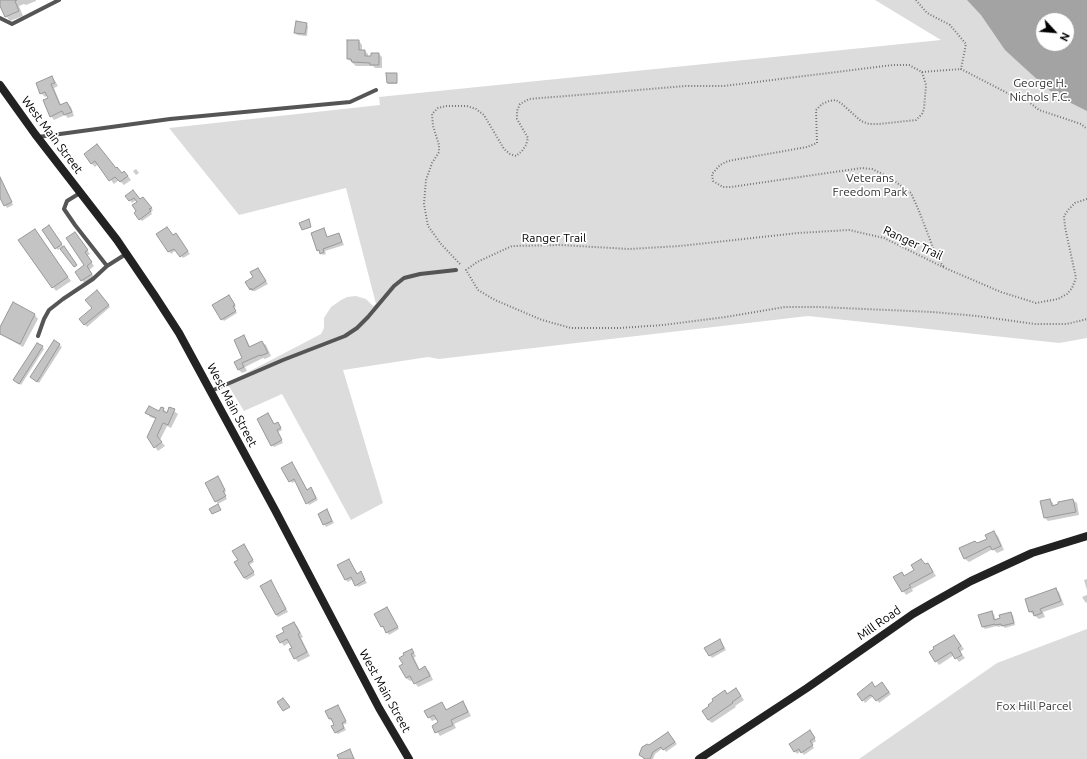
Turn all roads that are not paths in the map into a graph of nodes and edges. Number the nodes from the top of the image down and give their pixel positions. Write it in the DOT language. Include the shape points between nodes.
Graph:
graph roads {
  1 [pos="59,0"];
  2 [pos="0,18"];
  3 [pos="0,85"];
  4 [pos="376,90"];
  5 [pos="38,137"];
  6 [pos="80,193"];
  7 [pos="126,254"];
  8 [pos="107,266"];
  9 [pos="456,270"];
  10 [pos="38,336"];
  11 [pos="211,391"];
  12 [pos="1087,536"];
  13 [pos="409,759"];
  14 [pos="699,759"];
  1 -- 2 [label="lane" via="12,24"];
  3 -- 5 [label="main road, West Main Street"];
  4 -- 5 [label="lane" via="350,102 170,119"];
  5 -- 6 [label="main road, West Main Street"];
  6 -- 7 [label="main road, West Main Street"];
  6 -- 8 [label="lane" via="67,201 64,209"];
  7 -- 8 [label="lane"];
  7 -- 11 [label="main road, West Main Street" via="171,320"];
  8 -- 10 [label="lane" via="50,310"];
  9 -- 11 [label="lane" via="404,278 394,286 368,318 345,336"];
  11 -- 13 [label="main road, West Main Street"];
  12 -- 14 [label="main road, Mill Road" via="1032,553 932,602"];
}
